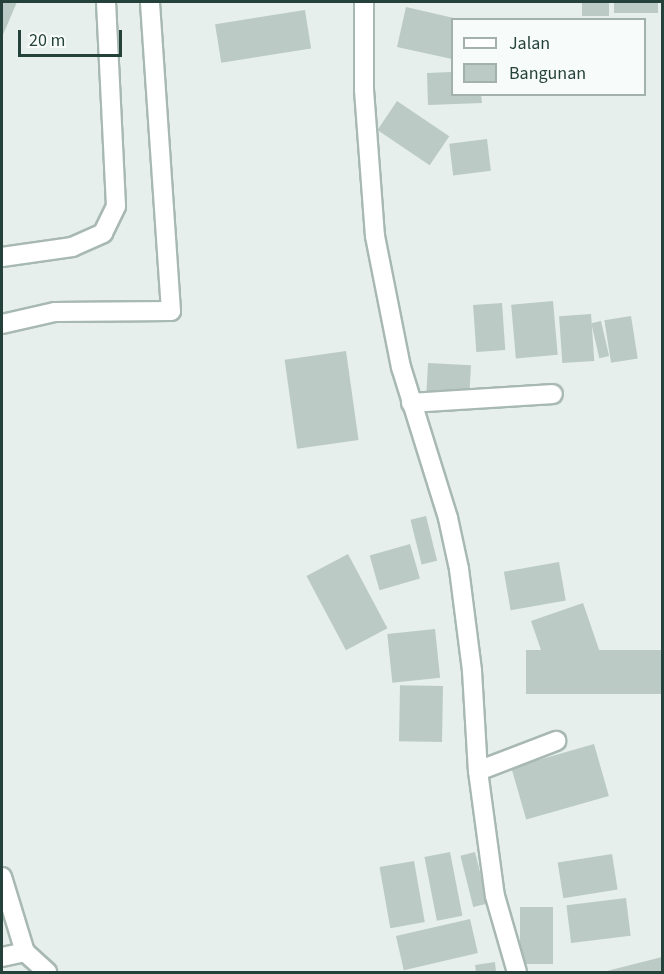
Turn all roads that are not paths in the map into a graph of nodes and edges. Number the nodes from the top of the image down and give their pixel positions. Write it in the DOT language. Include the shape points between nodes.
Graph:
graph roads {
  1 [pos="106,2"];
  2 [pos="150,2"];
  3 [pos="364,2"];
  4 [pos="2,256"];
  5 [pos="2,324"];
  6 [pos="553,394"];
  7 [pos="411,403"];
  8 [pos="556,741"];
  9 [pos="477,771"];
  10 [pos="2,877"];
  11 [pos="25,952"];
  12 [pos="2,957"];
  13 [pos="47,972"];
  14 [pos="517,972"];
  1 -- 4 [label="street" via="117,206 103,233 72,248"];
  2 -- 5 [label="street" via="171,311 55,312"];
  3 -- 7 [label="street" via="364,90 375,236"];
  6 -- 7 [label="street"];
  7 -- 9 [label="street" via="448,518 459,569 472,671"];
  8 -- 9 [label="street"];
  9 -- 14 [label="street" via="495,896"];
  10 -- 11 [label="street"];
  11 -- 12 [label="street"];
  11 -- 13 [label="street"];
}
